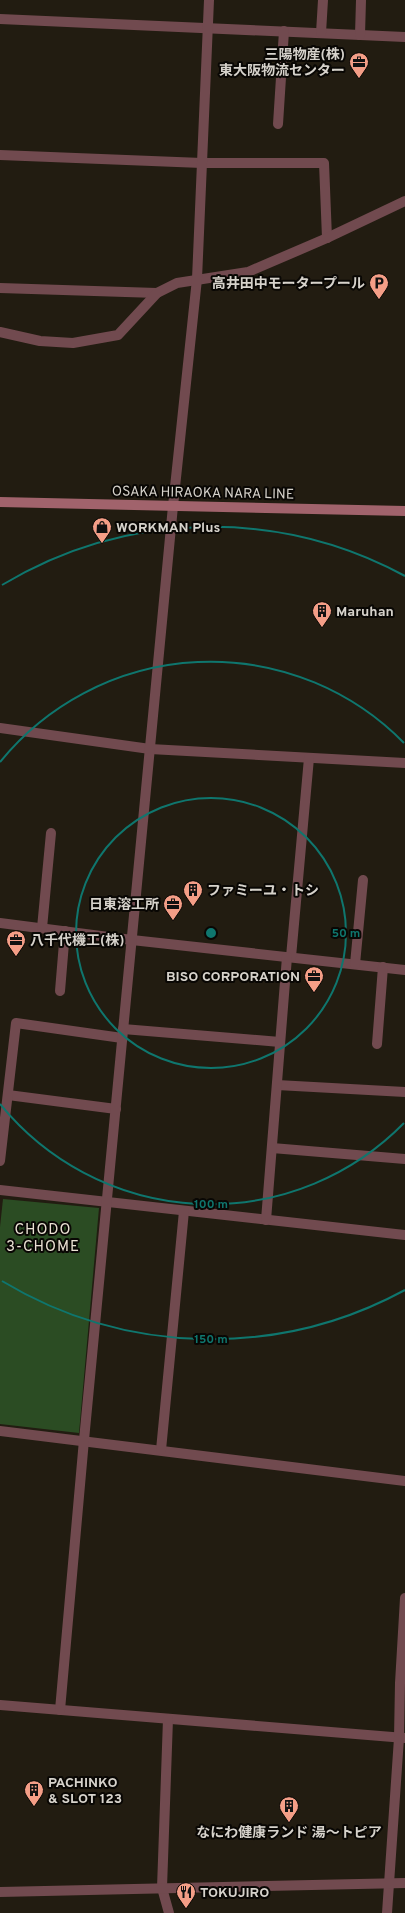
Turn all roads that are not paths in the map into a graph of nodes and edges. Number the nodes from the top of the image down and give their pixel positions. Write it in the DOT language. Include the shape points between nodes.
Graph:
graph roads {
  1 [pos="209,0"];
  2 [pos="323,0"];
  3 [pos="362,0"];
  4 [pos="0,18"];
  5 [pos="208,27"];
  6 [pos="284,31"];
  7 [pos="321,33"];
  8 [pos="360,34"];
  9 [pos="405,37"];
  10 [pos="278,124"];
  11 [pos="0,155"];
  12 [pos="202,164"];
  13 [pos="405,201"];
  14 [pos="327,238"];
  15 [pos="197,279"];
  16 [pos="0,288"];
  17 [pos="157,293"];
  18 [pos="0,332"];
  19 [pos="0,502"];
  20 [pos="173,506"];
  21 [pos="405,511"];
  22 [pos="0,728"];
  23 [pos="150,749"];
  24 [pos="309,758"];
  25 [pos="405,763"];
  26 [pos="51,833"];
  27 [pos="363,880"];
  28 [pos="0,923"];
  29 [pos="42,928"];
  30 [pos="65,931"];
  31 [pos="132,940"];
  32 [pos="289,957"];
  33 [pos="354,964"];
  34 [pos="383,967"];
  35 [pos="405,970"];
  36 [pos="60,991"];
  37 [pos="123,1033"];
  38 [pos="280,1042"];
  39 [pos="377,1044"];
  40 [pos="276,1085"];
  41 [pos="405,1092"];
  42 [pos="8,1095"];
  43 [pos="116,1109"];
  44 [pos="272,1148"];
  45 [pos="405,1159"];
  46 [pos="0,1161"];
  47 [pos="0,1190"];
  48 [pos="107,1202"];
  49 [pos="184,1211"];
  50 [pos="266,1220"];
  51 [pos="405,1235"];
  52 [pos="0,1431"];
  53 [pos="84,1440"];
  54 [pos="161,1450"];
  55 [pos="405,1481"];
  56 [pos="405,1598"];
  57 [pos="0,1705"];
  58 [pos="60,1710"];
  59 [pos="168,1719"];
  60 [pos="402,1738"];
  61 [pos="388,1883"];
  62 [pos="405,1883"];
  63 [pos="162,1888"];
  64 [pos="0,1892"];
  65 [pos="169,1913"];
  66 [pos="387,1913"];
  1 -- 5 [label="street"];
  2 -- 7 [label="street"];
  3 -- 8 [label="street"];
  4 -- 5 [label="street"];
  5 -- 6 [label="street"];
  5 -- 12 [label="street"];
  6 -- 7 [label="street"];
  6 -- 10 [label="street"];
  7 -- 8 [label="street"];
  8 -- 9 [label="street"];
  11 -- 12 [label="street"];
  12 -- 14 [label="street" via="324,163"];
  12 -- 15 [label="street"];
  13 -- 14 [label="street"];
  14 -- 15 [label="street" via="248,272"];
  15 -- 17 [label="street" via="177,283"];
  15 -- 20 [label="street"];
  16 -- 17 [label="street"];
  17 -- 18 [label="street" via="118,335 73,343"];
  19 -- 20 [label="main road, OSAKA HIRAOKA NARA LINE"];
  20 -- 21 [label="main road, OSAKA HIRAOKA NARA LINE"];
  20 -- 23 [label="street"];
  22 -- 23 [label="street"];
  23 -- 24 [label="street"];
  23 -- 31 [label="street"];
  24 -- 25 [label="street"];
  24 -- 32 [label="street"];
  26 -- 29 [label="street"];
  27 -- 33 [label="street"];
  28 -- 29 [label="street"];
  29 -- 30 [label="street"];
  30 -- 31 [label="street"];
  30 -- 36 [label="street"];
  31 -- 32 [label="street"];
  31 -- 37 [label="street"];
  32 -- 33 [label="street"];
  32 -- 38 [label="street"];
  33 -- 34 [label="street"];
  34 -- 35 [label="street"];
  34 -- 39 [label="street"];
  37 -- 38 [label="street"];
  37 -- 42 [label="street" via="16,1022"];
  37 -- 43 [label="street"];
  38 -- 40 [label="street"];
  40 -- 41 [label="street"];
  40 -- 44 [label="street"];
  42 -- 43 [label="street"];
  42 -- 46 [label="street"];
  43 -- 48 [label="street"];
  44 -- 45 [label="street"];
  44 -- 50 [label="street"];
  47 -- 48 [label="street"];
  48 -- 49 [label="street"];
  48 -- 53 [label="street"];
  49 -- 50 [label="street"];
  49 -- 54 [label="street"];
  50 -- 51 [label="street"];
  52 -- 53 [label="street"];
  53 -- 54 [label="street"];
  53 -- 58 [label="street"];
  54 -- 55 [label="street"];
  56 -- 60 [label="street" via="400,1683"];
  57 -- 58 [label="street"];
  58 -- 59 [label="street"];
  59 -- 60 [label="street"];
  59 -- 63 [label="street"];
  60 -- 61 [label="street"];
  61 -- 62 [label="street"];
  61 -- 63 [label="street"];
  61 -- 66 [label="street"];
  63 -- 64 [label="street"];
  63 -- 65 [label="street"];
}
